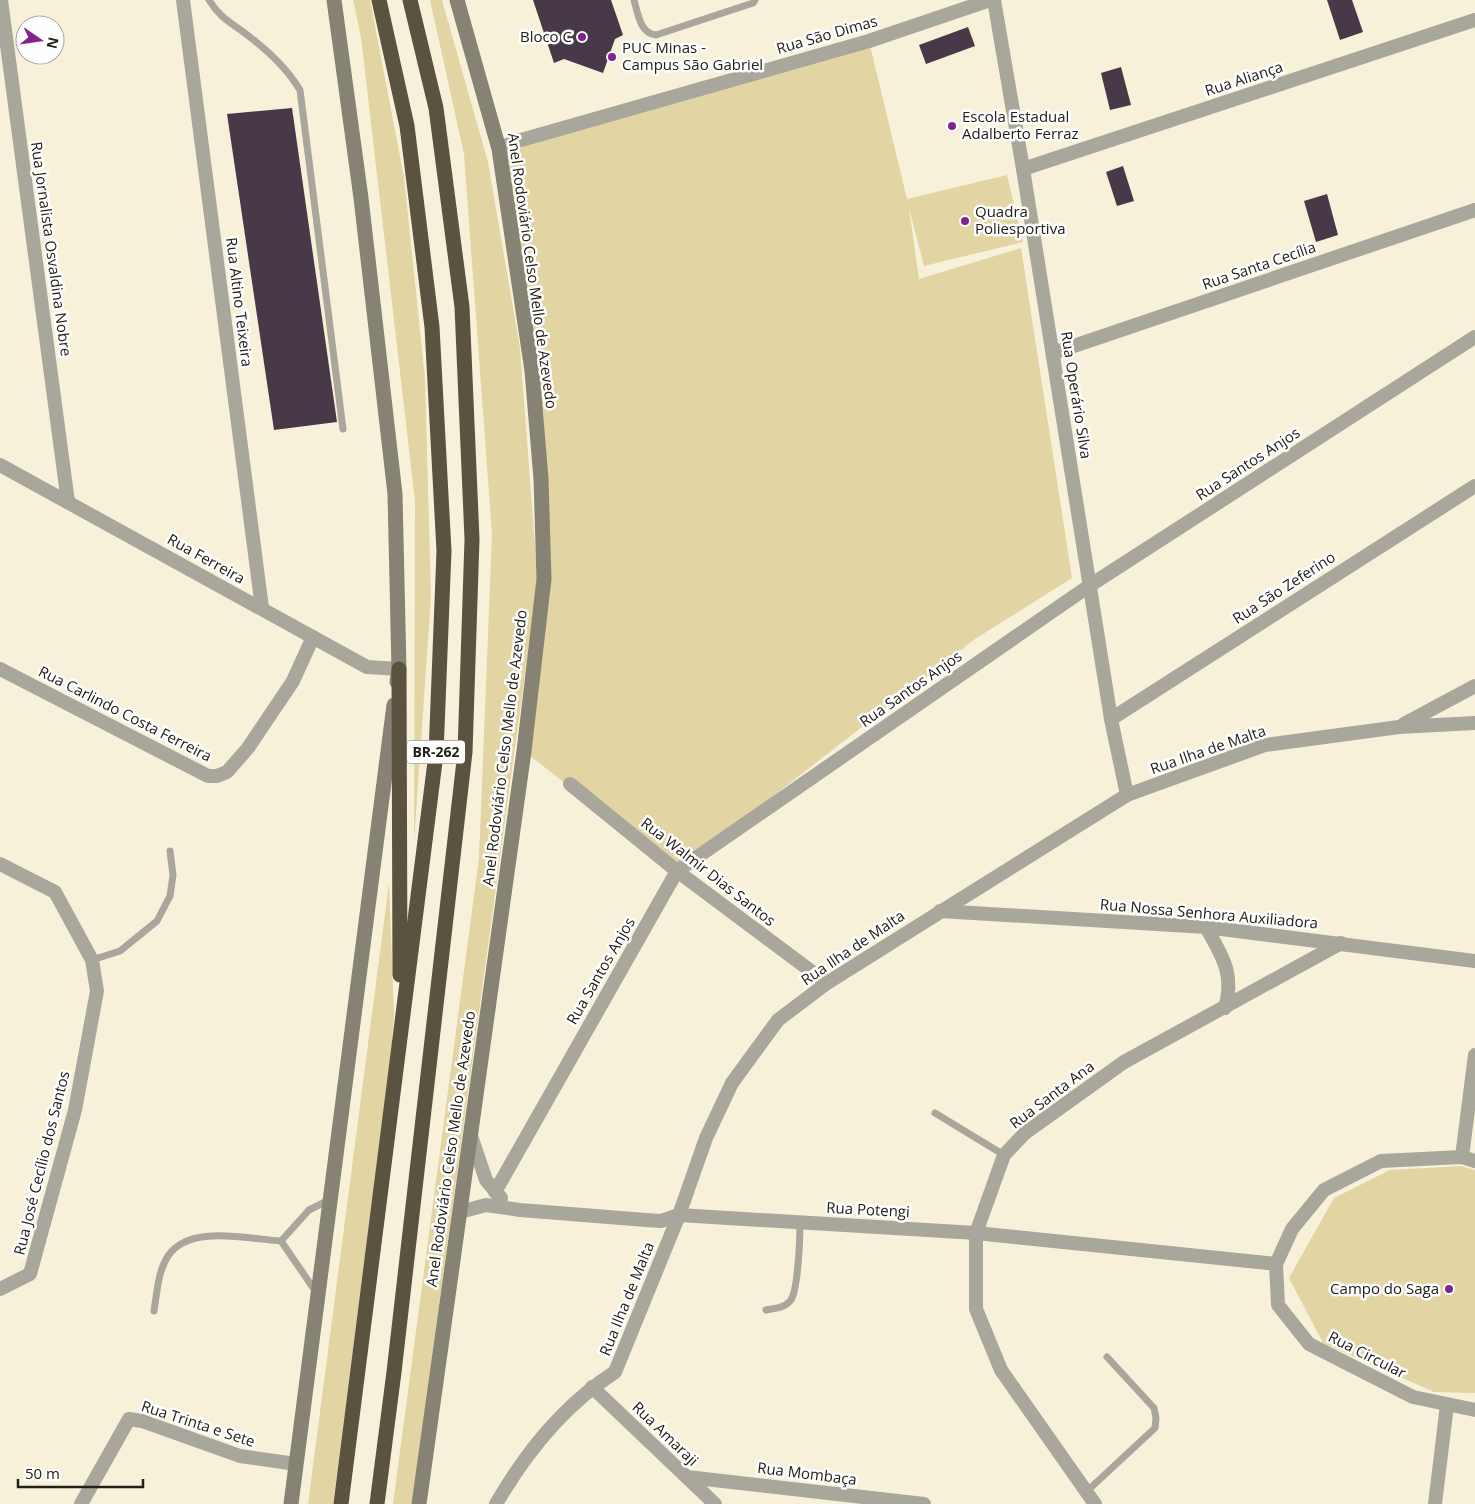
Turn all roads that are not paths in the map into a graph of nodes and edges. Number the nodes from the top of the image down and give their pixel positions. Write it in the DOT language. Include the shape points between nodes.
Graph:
graph roads {
  1 [pos="1,0"];
  2 [pos="184,0"];
  3 [pos="209,0"];
  4 [pos="334,0"];
  5 [pos="379,0"];
  6 [pos="410,0"];
  7 [pos="457,0"];
  8 [pos="634,0"];
  9 [pos="755,0"];
  10 [pos="990,0"];
  11 [pos="994,0"];
  12 [pos="1475,20"];
  13 [pos="499,148"];
  14 [pos="1023,169"];
  15 [pos="1475,210"];
  16 [pos="1475,337"];
  17 [pos="1053,353"];
  18 [pos="343,429"];
  19 [pos="0,465"];
  20 [pos="1475,486"];
  21 [pos="68,502"];
  22 [pos="1089,586"];
  23 [pos="262,608"];
  24 [pos="313,637"];
  25 [pos="0,669"];
  26 [pos="399,669"];
  27 [pos="1475,686"];
  28 [pos="1111,718"];
  29 [pos="1475,723"];
  30 [pos="1399,727"];
  31 [pos="570,784"];
  32 [pos="1127,795"];
  33 [pos="170,851"];
  34 [pos="0,864"];
  35 [pos="677,870"];
  36 [pos="940,911"];
  37 [pos="1206,927"];
  38 [pos="1341,943"];
  39 [pos="92,960"];
  40 [pos="1475,961"];
  41 [pos="827,983"];
  42 [pos="1225,1008"];
  43 [pos="400,1035"];
  44 [pos="1475,1055"];
  45 [pos="935,1113"];
  46 [pos="471,1136"];
  47 [pos="1004,1154"];
  48 [pos="1469,1159"];
  49 [pos="494,1192"];
  50 [pos="330,1199"];
  51 [pos="520,1210"];
  52 [pos="460,1212"];
  53 [pos="679,1215"];
  54 [pos="800,1223"];
  55 [pos="976,1233"];
  56 [pos="281,1241"];
  57 [pos="1276,1264"];
  58 [pos="0,1287"];
  59 [pos="318,1296"];
  60 [pos="766,1310"];
  61 [pos="154,1311"];
  62 [pos="1107,1357"];
  63 [pos="592,1386"];
  64 [pos="1447,1405"];
  65 [pos="1475,1410"];
  66 [pos="296,1464"];
  67 [pos="687,1477"];
  68 [pos="1086,1492"];
  69 [pos="81,1504"];
  70 [pos="291,1504"];
  71 [pos="341,1504"];
  72 [pos="377,1504"];
  73 [pos="420,1504"];
  74 [pos="496,1504"];
  75 [pos="715,1504"];
  76 [pos="924,1504"];
  77 [pos="1094,1504"];
  78 [pos="1435,1504"];
  1 -- 21 [label="street, Rua Jornalista Osvaldina Nobre"];
  2 -- 23 [label="street, Rua Altino Teixeira"];
  3 -- 18 [label="lane" via="218,15 289,71 300,90"];
  4 -- 26 [label="main road" via="361,198 395,494"];
  5 -- 43 [label="highway, BR-262" via="407,126 430,317 444,551 436,754"];
  6 -- 72 [label="highway, Anel Rodoviário Celso Mello de Azevedo / BR-262" via="436,108 462,308 472,539 465,752"];
  7 -- 13 [label="main road, Anel Rodoviário Celso Mello de Azevedo"];
  8 -- 9 [label="lane" via="644,30 656,36"];
  10 -- 13 [label="street, Rua São Dimas" via="869,41"];
  11 -- 14 [label="street, Rua Operário Silva"];
  12 -- 14 [label="street, Rua Aliança"];
  13 -- 46 [label="main road, Anel Rodoviário Celso Mello de Azevedo" via="532,371 541,480 544,579 524,751"];
  14 -- 17 [label="street, Rua Operário Silva"];
  15 -- 17 [label="street, Rua Santa Cecília"];
  16 -- 22 [label="street, Rua Santos Anjos"];
  17 -- 22 [label="street, Rua Operário Silva"];
  19 -- 21 [label="street, Rua Ferreira"];
  20 -- 28 [label="street, Rua São Zeferino"];
  21 -- 23 [label="street, Rua Ferreira"];
  22 -- 28 [label="street, Rua Operário Silva"];
  22 -- 35 [label="street, Rua Santos Anjos"];
  23 -- 24 [label="street, Rua Ferreira"];
  24 -- 25 [label="street, Rua Carlindo Costa Ferreira" via="293,681 248,748 227,772 217,776 208,776"];
  24 -- 26 [label="street, Rua Ferreira" via="367,667"];
  26 -- 43 [label="highway"];
  26 -- 50 [label="main road"];
  27 -- 30 [label="street"];
  28 -- 32 [label="street, Rua Operário Silva"];
  29 -- 30 [label="street, Rua Ilha de Malta"];
  30 -- 32 [label="street, Rua Ilha de Malta" via="1265,745"];
  31 -- 35 [label="street, Rua Walmir Dias Santos"];
  32 -- 36 [label="street, Rua Ilha de Malta"];
  33 -- 39 [label="lane" via="173,875 170,896 157,921 120,951"];
  34 -- 39 [label="street, Rua José Cecílio dos Santos" via="55,892"];
  35 -- 41 [label="street, Rua Walmir Dias Santos"];
  35 -- 49 [label="street, Rua Santos Anjos"];
  36 -- 37 [label="street, Rua Nossa Senhora Auxiliadora"];
  36 -- 41 [label="street, Rua Ilha de Malta"];
  37 -- 38 [label="street, Rua Nossa Senhora Auxiliadora"];
  37 -- 42 [label="street" via="1230,980"];
  38 -- 40 [label="street, Rua Nossa Senhora Auxiliadora"];
  38 -- 42 [label="street, Rua Santa Ana"];
  39 -- 58 [label="street, Rua José Cecílio dos Santos" via="97,991 75,1110 30,1274"];
  41 -- 53 [label="street, Rua Ilha de Malta" via="778,1020 732,1083 706,1138"];
  42 -- 47 [label="street, Rua Santa Ana" via="1124,1062 1025,1133"];
  43 -- 71 [label="highway, BR-262"];
  44 -- 48 [label="street"];
  45 -- 47 [label="lane"];
  46 -- 49 [label="street" via="478,1162"];
  46 -- 52 [label="main road, Anel Rodoviário Celso Mello de Azevedo"];
  47 -- 55 [label="street, Rua Santa Ana"];
  48 -- 57 [label="street, Rua Circular" via="1381,1161 1324,1190 1292,1229"];
  49 -- 51 [label="street"];
  50 -- 56 [label="lane" via="309,1210"];
  50 -- 59 [label="main road"];
  51 -- 52 [label="street, Rua Potengi" via="486,1204"];
  51 -- 53 [label="street, Rua Potengi" via="662,1221"];
  52 -- 73 [label="main road, Anel Rodoviário Celso Mello de Azevedo"];
  53 -- 54 [label="street, Rua Potengi"];
  53 -- 63 [label="street, Rua Ilha de Malta" via="615,1372"];
  54 -- 55 [label="street, Rua Potengi"];
  54 -- 60 [label="lane" via="791,1301 783,1307"];
  55 -- 57 [label="street, Rua Potengi"];
  55 -- 68 [label="street, Rua Santa Ana" via="976,1309 1001,1370"];
  56 -- 59 [label="lane"];
  56 -- 61 [label="lane" via="196,1236 181,1242 168,1256 160,1277"];
  57 -- 64 [label="street, Rua Circular" via="1278,1305 1309,1344 1413,1397"];
  59 -- 66 [label="main road"];
  62 -- 68 [label="lane" via="1154,1408 1155,1428"];
  63 -- 67 [label="street, Rua Amaraji"];
  63 -- 74 [label="street, Rua Ilha de Malta" via="549,1427"];
  64 -- 65 [label="street, Rua Circular"];
  64 -- 78 [label="street"];
  66 -- 69 [label="street, Rua Trinta e Sete" via="240,1456 129,1419"];
  66 -- 70 [label="main road"];
  67 -- 75 [label="street, Rua Amaraji"];
  67 -- 76 [label="street, Rua Mombaça"];
  68 -- 77 [label="street, Rua Santa Ana"];
}
